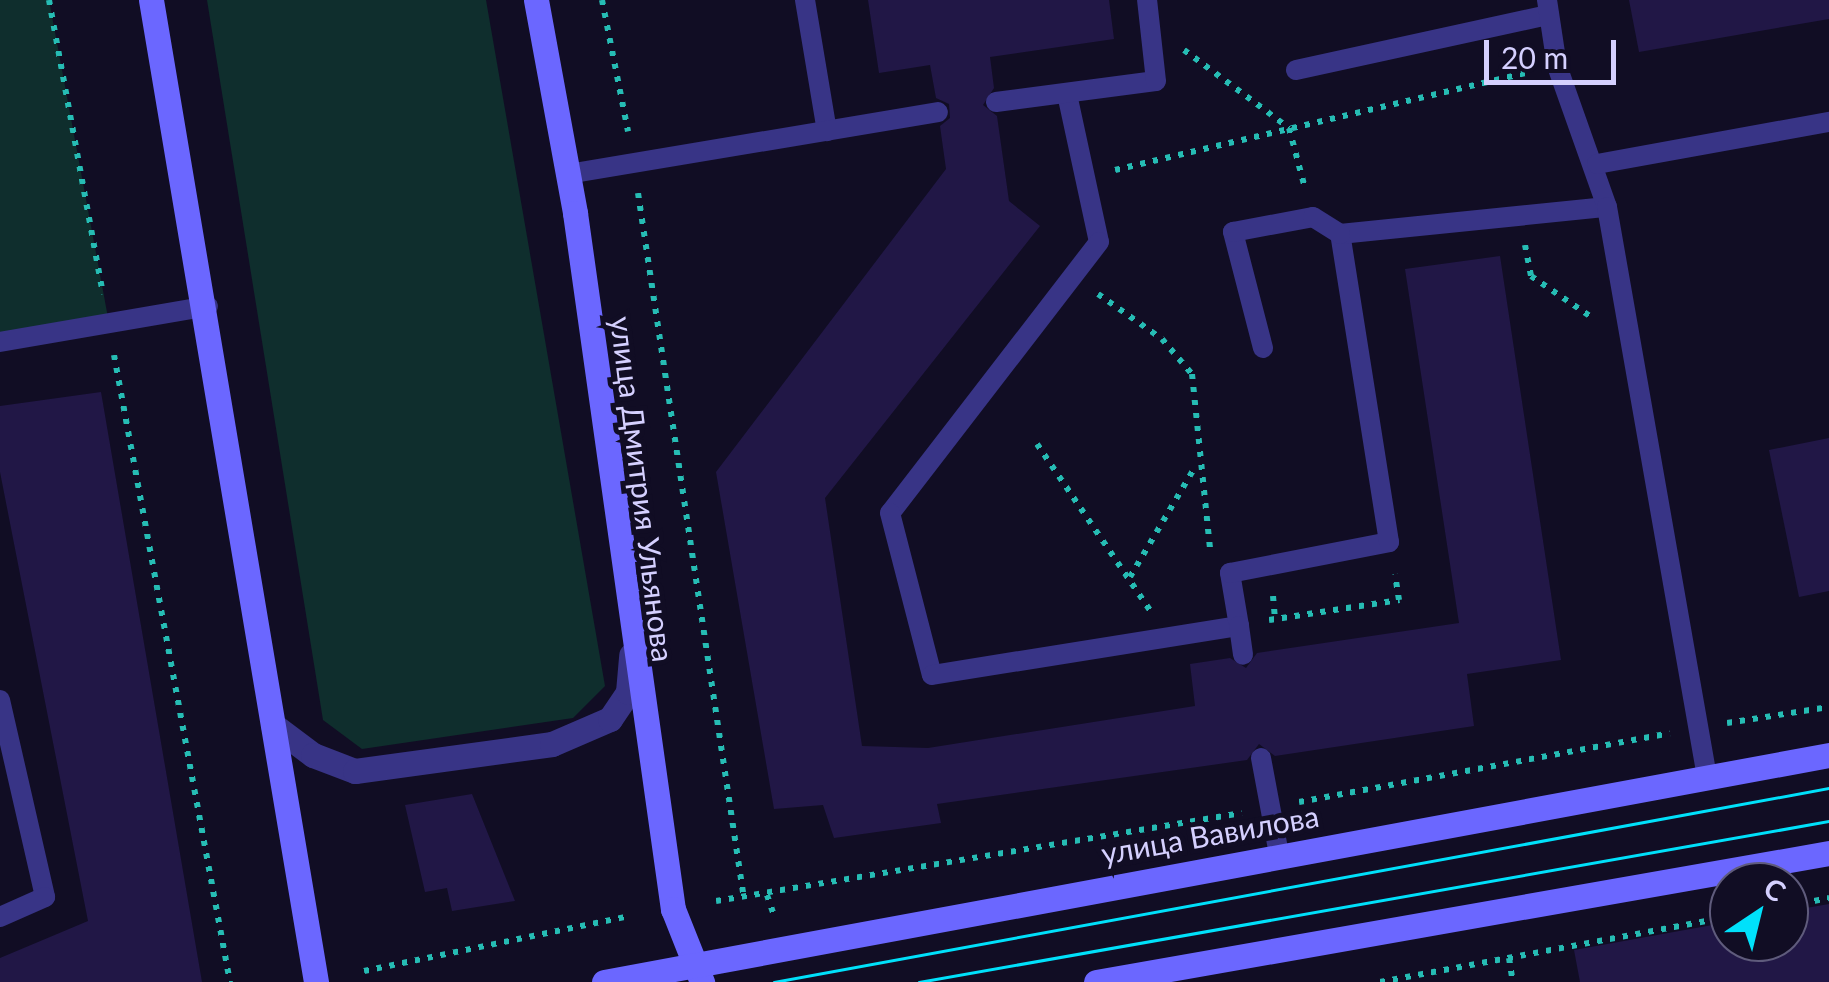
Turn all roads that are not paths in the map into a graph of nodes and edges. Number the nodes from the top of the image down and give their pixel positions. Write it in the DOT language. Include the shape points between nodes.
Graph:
graph roads {
  1 [pos="151,0"];
  2 [pos="536,0"];
  3 [pos="804,0"];
  4 [pos="1147,0"];
  5 [pos="1548,7"];
  6 [pos="1296,70"];
  7 [pos="1066,94"];
  8 [pos="996,102"];
  9 [pos="938,112"];
  10 [pos="1829,122"];
  11 [pos="827,131"];
  12 [pos="1598,164"];
  13 [pos="568,174"];
  14 [pos="1607,207"];
  15 [pos="1340,234"];
  16 [pos="208,306"];
  17 [pos="0,342"];
  18 [pos="1262,348"];
  19 [pos="1238,626"];
  20 [pos="631,655"];
  21 [pos="1243,656"];
  22 [pos="0,700"];
  23 [pos="273,726"];
  24 [pos="1829,756"];
  25 [pos="1261,758"];
  26 [pos="1707,777"];
  27 [pos="1829,853"];
  28 [pos="1279,854"];
  29 [pos="0,917"];
  30 [pos="699,973"];
  31 [pos="316,982"];
  32 [pos="604,982"];
  33 [pos="1096,982"];
  1 -- 16 [label="main road"];
  2 -- 13 [label="main road, улица Дмитрия Ульянова"];
  3 -- 11 [label="lane"];
  4 -- 7 [label="lane" via="1156,82"];
  5 -- 6 [label="lane"];
  5 -- 12 [label="lane" via="1556,66"];
  7 -- 8 [label="lane"];
  7 -- 19 [label="lane" via="1099,242 890,513 932,675"];
  9 -- 11 [label="lane"];
  10 -- 12 [label="lane"];
  11 -- 13 [label="lane"];
  12 -- 14 [label="lane"];
  13 -- 20 [label="main road, улица Дмитрия Ульянова"];
  14 -- 15 [label="lane"];
  14 -- 26 [label="lane"];
  15 -- 18 [label="lane" via="1312,217 1233,232"];
  15 -- 19 [label="lane" via="1389,542 1230,573"];
  16 -- 17 [label="lane"];
  16 -- 23 [label="main road"];
  19 -- 21 [label="lane"];
  20 -- 23 [label="street" via="628,692 610,719 552,744 355,771 324,761"];
  20 -- 30 [label="main road, улица Дмитрия Ульянова" via="673,909"];
  22 -- 29 [label="lane" via="45,897"];
  23 -- 31 [label="main road"];
  24 -- 26 [label="main road, улица Вавилова"];
  25 -- 28 [label="lane"];
  26 -- 28 [label="main road, улица Вавилова"];
  27 -- 33 [label="main road"];
  28 -- 30 [label="main road, улица Вавилова"];
  30 -- 32 [label="main road, улица Вавилова"];
}
